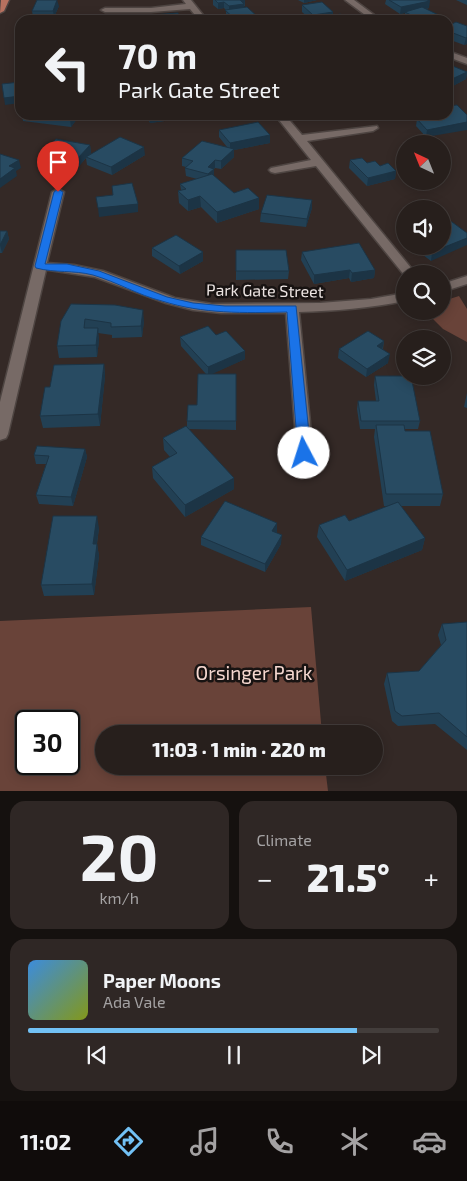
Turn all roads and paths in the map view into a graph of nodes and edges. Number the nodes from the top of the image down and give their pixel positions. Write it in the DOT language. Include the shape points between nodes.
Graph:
graph roads {
  1 [pos="5,0"];
  2 [pos="349,0"];
  3 [pos="189,3"];
  4 [pos="105,10"];
  5 [pos="0,11"];
  6 [pos="199,15"];
  7 [pos="369,15"];
  8 [pos="453,56"];
  9 [pos="467,61"];
  10 [pos="284,120"];
  11 [pos="373,128"];
  12 [pos="299,139"];
  13 [pos="318,162"];
  14 [pos="275,170"];
  15 [pos="58,192"];
  16 [pos="403,265"];
  17 [pos="40,266"];
  18 [pos="467,280"];
  19 [pos="451,285"];
  20 [pos="396,299"];
  21 [pos="292,309"];
  22 [pos="0,434"];
  23 [pos="304,453"];
  1 -- 5 [label="main road"];
  2 -- 7 [label="street"];
  3 -- 4 [label="street" via="151,10"];
  3 -- 6 [label="street"];
  8 -- 9 [label="street"];
  10 -- 12 [label="street"];
  11 -- 12 [label="street"];
  12 -- 13 [label="street"];
  13 -- 14 [label="street"];
  13 -- 16 [label="street"];
  15 -- 17 [label="street"];
  17 -- 21 [label="street, Park Gate Street" via="67,267 107,276 164,299 193,306 225,310"];
  17 -- 22 [label="street"];
  18 -- 19 [label="street"];
  20 -- 21 [label="street, Park Gate Street" via="368,305"];
  21 -- 23 [label="street"];
}
